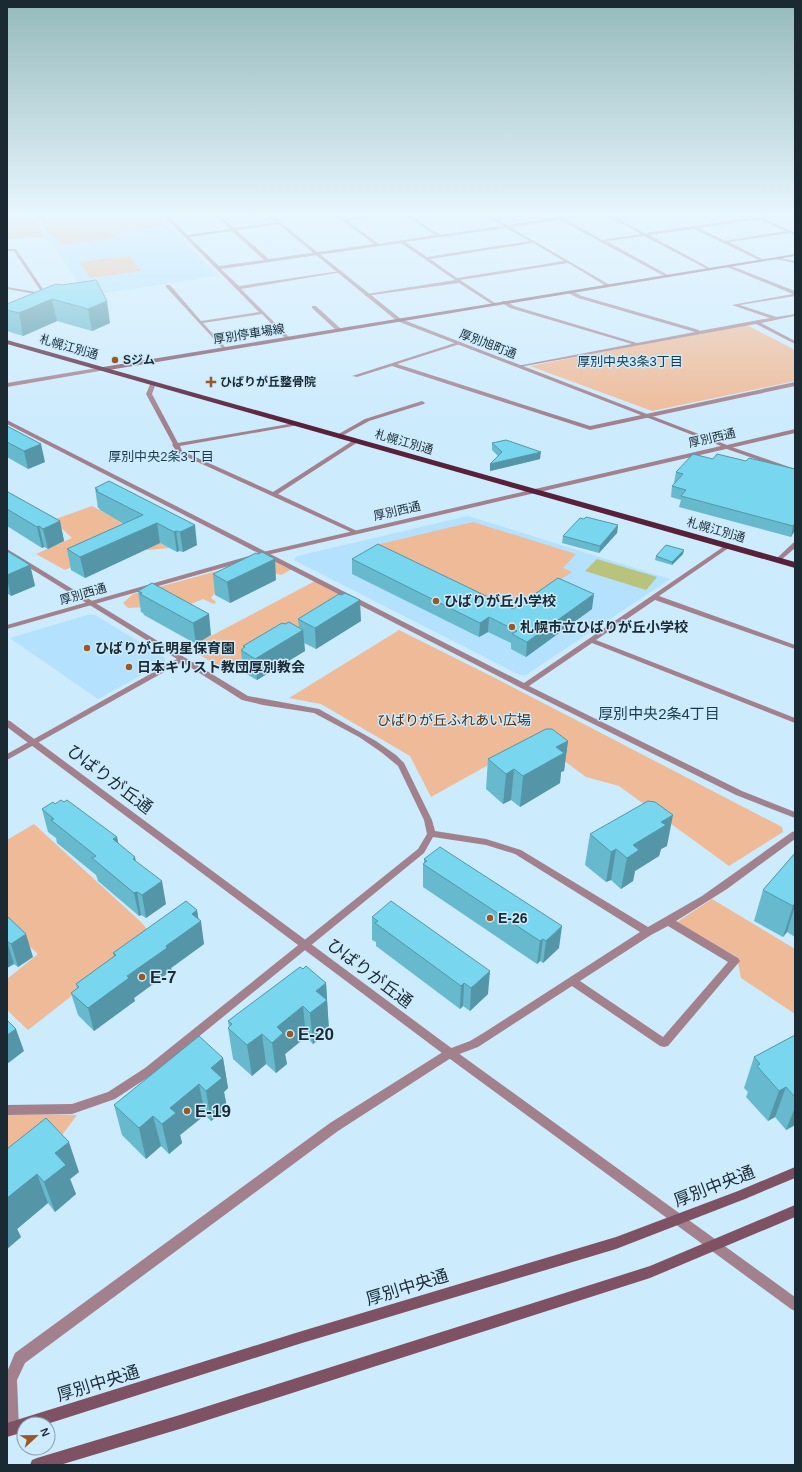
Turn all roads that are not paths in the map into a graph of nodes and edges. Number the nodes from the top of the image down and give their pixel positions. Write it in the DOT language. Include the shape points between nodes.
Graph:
graph roads {
  1 [pos="37,284"];
  2 [pos="233,284"];
  3 [pos="265,284"];
  4 [pos="354,284"];
  5 [pos="436,284"];
  6 [pos="463,284"];
  7 [pos="616,284"];
  8 [pos="770,284"];
  9 [pos="608,285"];
  10 [pos="168,286"];
  11 [pos="7,288"];
  12 [pos="237,288"];
  13 [pos="570,292"];
  14 [pos="795,294"];
  15 [pos="45,295"];
  16 [pos="367,295"];
  17 [pos="52,296"];
  18 [pos="504,302"];
  19 [pos="493,304"];
  20 [pos="314,307"];
  21 [pos="262,313"];
  22 [pos="795,315"];
  23 [pos="774,318"];
  24 [pos="399,320"];
  25 [pos="201,322"];
  26 [pos="756,322"];
  27 [pos="339,330"];
  28 [pos="699,332"];
  29 [pos="288,338"];
  30 [pos="7,342"];
  31 [pos="458,343"];
  32 [pos="795,343"];
  33 [pos="636,344"];
  34 [pos="224,349"];
  35 [pos="392,364"];
  36 [pos="519,366"];
  37 [pos="103,369"];
  38 [pos="355,376"];
  39 [pos="153,383"];
  40 [pos="795,384"];
  41 [pos="7,385"];
  42 [pos="422,403"];
  43 [pos="647,416"];
  44 [pos="7,422"];
  45 [pos="293,424"];
  46 [pos="795,431"];
  47 [pos="338,436"];
  48 [pos="356,441"];
  49 [pos="175,444"];
  50 [pos="726,446"];
  51 [pos="795,471"];
  52 [pos="536,490"];
  53 [pos="274,494"];
  54 [pos="355,532"];
  55 [pos="795,544"];
  56 [pos="728,546"];
  57 [pos="7,551"];
  58 [pos="265,553"];
  59 [pos="778,560"];
  60 [pos="795,565"];
  61 [pos="654,597"];
  62 [pos="90,603"];
  63 [pos="7,627"];
  64 [pos="591,640"];
  65 [pos="795,647"];
  66 [pos="182,659"];
  67 [pos="524,686"];
  68 [pos="795,721"];
  69 [pos="7,723"];
  70 [pos="34,742"];
  71 [pos="7,757"];
  72 [pos="795,815"];
  73 [pos="431,834"];
  74 [pos="795,834"];
  75 [pos="669,922"];
  76 [pos="648,932"];
  77 [pos="306,945"];
  78 [pos="572,981"];
  79 [pos="450,1052"];
  80 [pos="7,1110"];
  81 [pos="795,1172"];
  82 [pos="795,1211"];
  83 [pos="678,1219"];
  84 [pos="715,1246"];
  85 [pos="795,1305"];
  86 [pos="52,1416"];
  87 [pos="16,1420"];
  88 [pos="37,1465"];
  1 -- 15 [label="street"];
  2 -- 12 [label="street"];
  3 -- 12 [label="street"];
  4 -- 16 [label="street, 厚別旭町通"];
  5 -- 16 [label="street"];
  6 -- 19 [label="street"];
  7 -- 9 [label="main road, 厚別停車場線"];
  8 -- 14 [label="street"];
  9 -- 13 [label="main road, 厚別停車場線"];
  10 -- 25 [label="street"];
  11 -- 15 [label="street"];
  12 -- 21 [label="street"];
  13 -- 18 [label="main road, 厚別停車場線"];
  13 -- 28 [label="street"];
  14 -- 23 [label="street" via="734,305"];
  15 -- 17 [label="street"];
  16 -- 24 [label="street, 厚別旭町通"];
  18 -- 19 [label="main road, 厚別停車場線"];
  18 -- 33 [label="street" via="512,307"];
  19 -- 24 [label="main road, 厚別停車場線"];
  20 -- 27 [label="street"];
  21 -- 25 [label="street"];
  21 -- 29 [label="street"];
  22 -- 23 [label="street"];
  23 -- 26 [label="street"];
  24 -- 27 [label="main road, 厚別停車場線"];
  24 -- 31 [label="street, 厚別旭町通"];
  25 -- 34 [label="street"];
  26 -- 28 [label="street"];
  26 -- 32 [label="street"];
  27 -- 29 [label="main road, 厚別停車場線"];
  28 -- 33 [label="street"];
  29 -- 34 [label="main road, 厚別停車場線"];
  30 -- 37 [label="highway, 札幌江別通"];
  31 -- 35 [label="street"];
  31 -- 36 [label="street, 厚別旭町通"];
  33 -- 36 [label="street"];
  34 -- 37 [label="main road, 厚別停車場線"];
  35 -- 38 [label="street"];
  35 -- 43 [label="street" via="590,428"];
  36 -- 43 [label="street, 厚別旭町通"];
  37 -- 39 [label="highway, 札幌江別通"];
  37 -- 41 [label="street"];
  39 -- 45 [label="highway, 札幌江別通"];
  39 -- 49 [label="street" via="149,394"];
  40 -- 43 [label="street"];
  42 -- 47 [label="street" via="367,420"];
  43 -- 50 [label="street, 厚別旭町通"];
  44 -- 58 [label="street"];
  45 -- 47 [label="highway, 札幌江別通"];
  45 -- 49 [label="street"];
  46 -- 50 [label="street, 厚別西通"];
  47 -- 48 [label="highway, 札幌江別通"];
  48 -- 52 [label="highway, 札幌江別通"];
  48 -- 53 [label="street"];
  49 -- 53 [label="street" via="180,452"];
  50 -- 51 [label="street, 厚別旭町通"];
  50 -- 52 [label="street, 厚別西通"];
  52 -- 54 [label="street, 厚別西通"];
  52 -- 56 [label="highway, 札幌江別通"];
  53 -- 54 [label="street"];
  54 -- 58 [label="street, 厚別西通"];
  55 -- 59 [label="street"];
  56 -- 59 [label="highway, 札幌江別通"];
  56 -- 61 [label="street"];
  57 -- 62 [label="street"];
  58 -- 62 [label="street, 厚別西通"];
  58 -- 67 [label="street"];
  59 -- 60 [label="highway, 札幌江別通"];
  61 -- 64 [label="street"];
  61 -- 65 [label="street"];
  62 -- 63 [label="street, 厚別西通"];
  62 -- 66 [label="street"];
  64 -- 67 [label="street"];
  64 -- 68 [label="street"];
  66 -- 70 [label="street"];
  66 -- 73 [label="street" via="245,698 316,711 390,754 401,765 428,820"];
  67 -- 72 [label="street" via="739,793"];
  69 -- 70 [label="street, ひばりが丘通"];
  70 -- 71 [label="street"];
  70 -- 77 [label="street, ひばりが丘通"];
  73 -- 76 [label="street" via="476,839 518,852"];
  73 -- 77 [label="street" via="421,851"];
  74 -- 75 [label="street" via="746,871"];
  75 -- 76 [label="street"];
  75 -- 78 [label="street" via="735,962 664,1043"];
  76 -- 78 [label="street"];
  77 -- 79 [label="street, ひばりが丘通"];
  77 -- 80 [label="street" via="149,1071 111,1096 72,1109"];
  78 -- 79 [label="street" via="474,1044"];
  79 -- 83 [label="street, ひばりが丘通"];
  79 -- 87 [label="street" via="334,1127 20,1358 10,1380"];
  81 -- 83 [label="main road, 厚別中央通"];
  82 -- 84 [label="main road"];
  83 -- 84 [label="street, ひばりが丘通"];
  83 -- 86 [label="main road, 厚別中央通" via="616,1243 302,1337"];
  84 -- 85 [label="street, ひばりが丘通"];
  84 -- 88 [label="main road" via="643,1274"];
}
